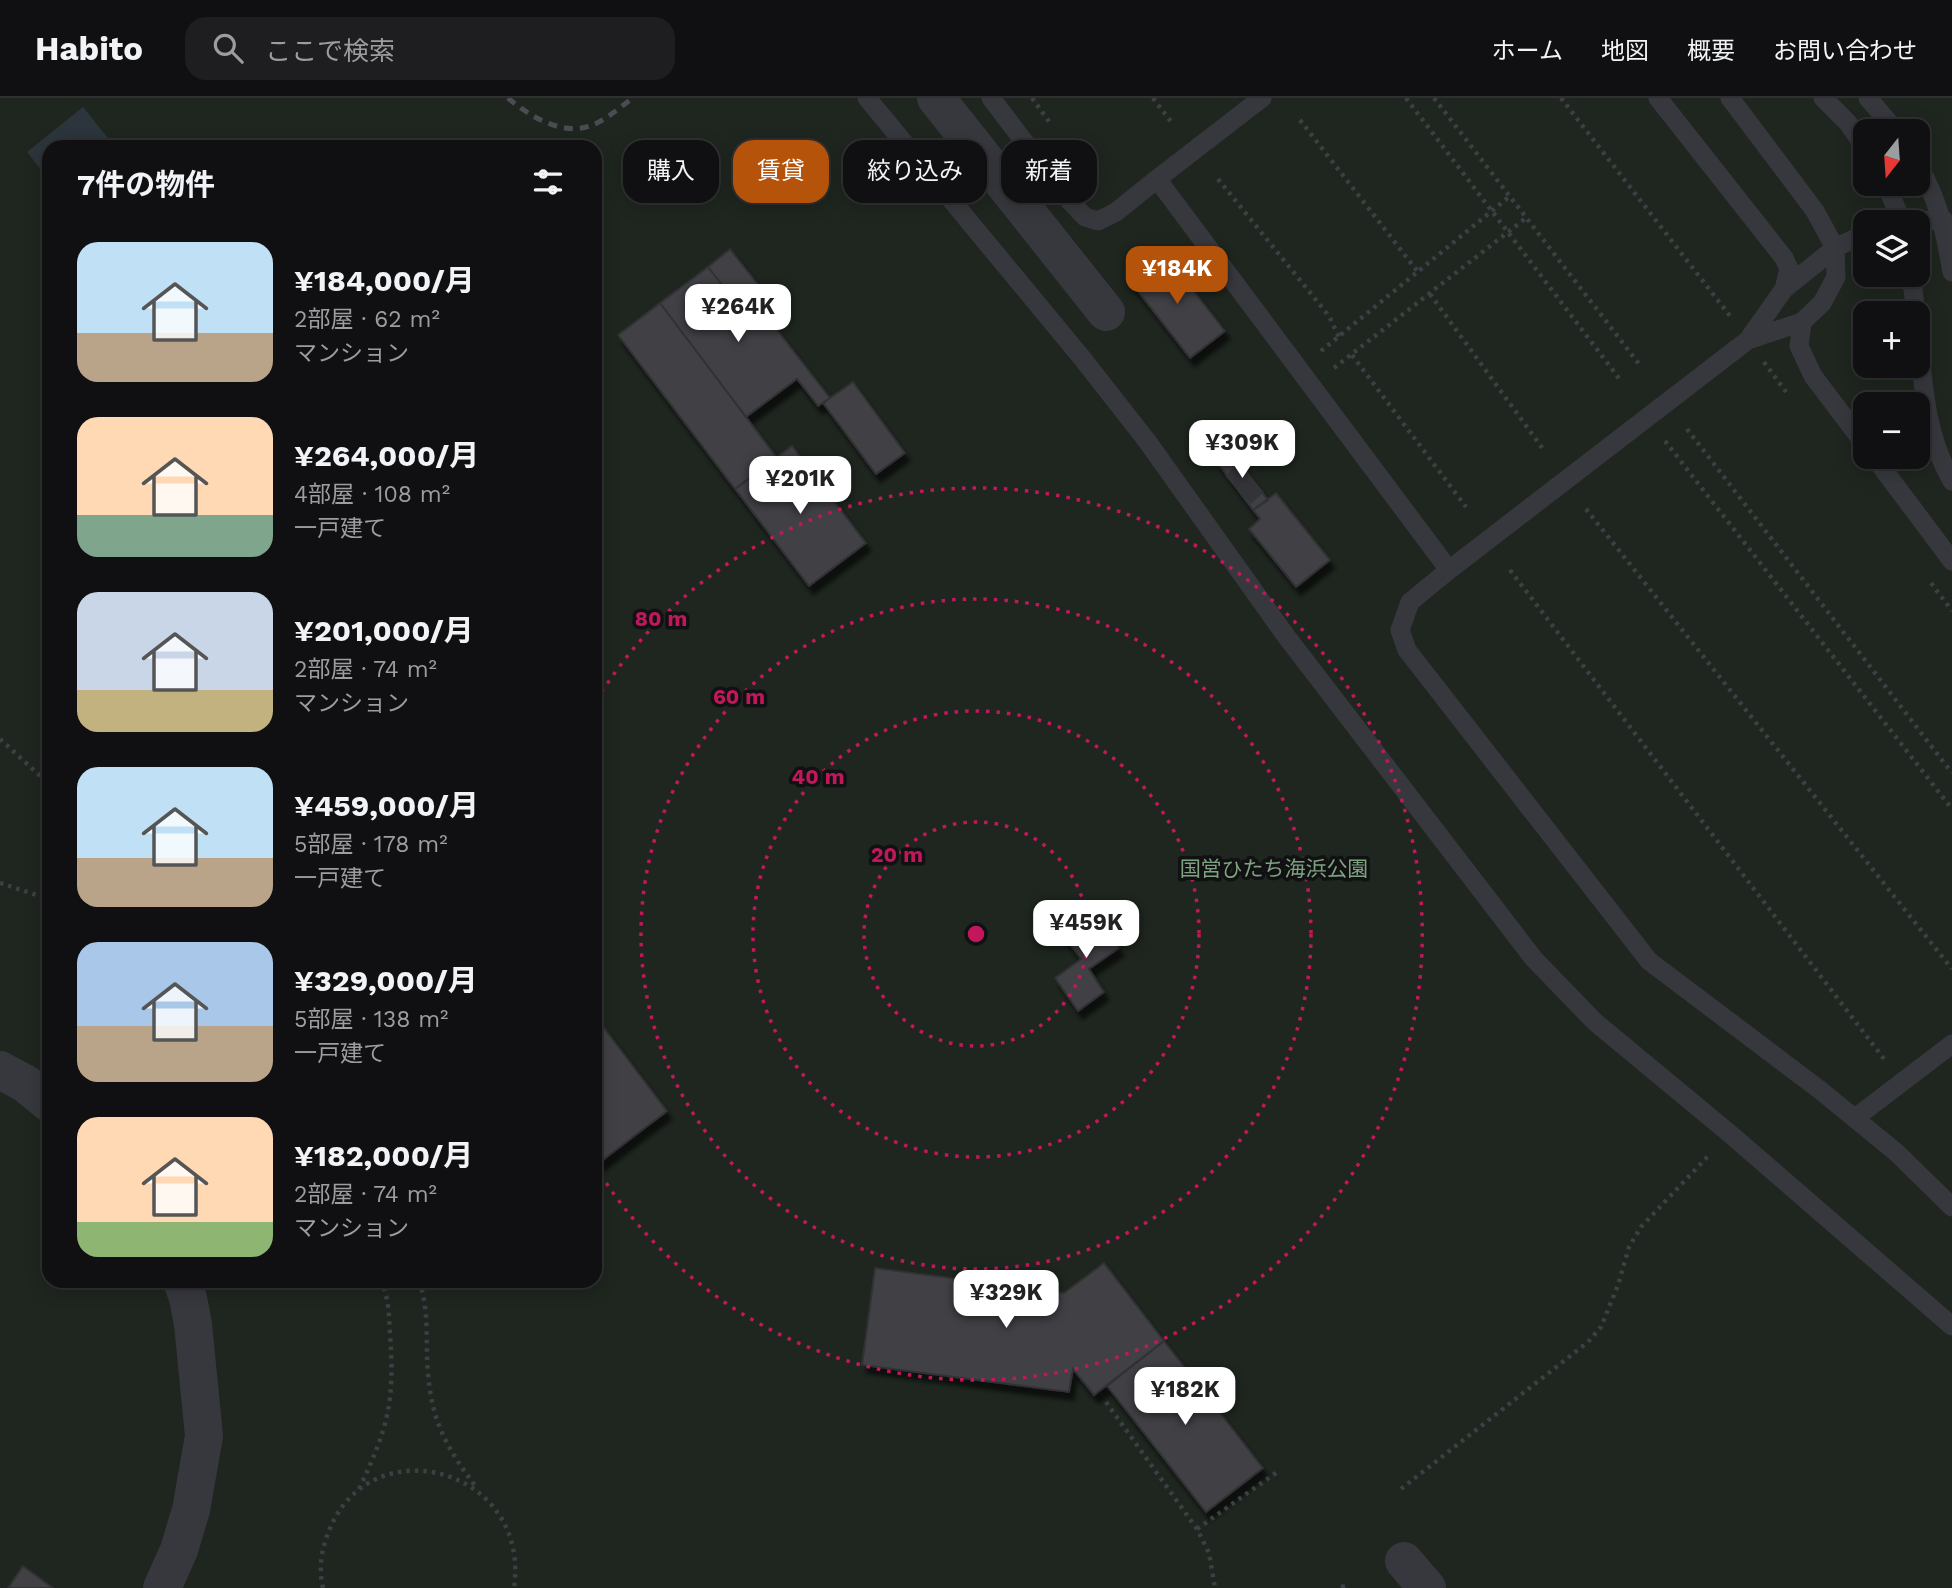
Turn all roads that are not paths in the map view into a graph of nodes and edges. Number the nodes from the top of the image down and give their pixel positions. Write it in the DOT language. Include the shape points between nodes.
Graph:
graph roads {
  1 [pos="867,98"];
  2 [pos="936,98"];
  3 [pos="991,98"];
  4 [pos="1262,98"];
  5 [pos="1658,98"];
  6 [pos="1730,98"];
  7 [pos="1824,98"];
  8 [pos="1868,98"];
  9 [pos="1886,119"];
  10 [pos="1853,130"];
  11 [pos="1157,179"];
  12 [pos="1930,186"];
  13 [pos="1943,219"];
  14 [pos="1930,220"];
  15 [pos="1853,239"];
  16 [pos="1835,248"];
  17 [pos="1952,272"];
  18 [pos="1784,289"];
  19 [pos="1106,312"];
  20 [pos="1802,322"];
  21 [pos="1748,340"];
  22 [pos="1922,378"];
  23 [pos="1853,429"];
  24 [pos="1883,469"];
  25 [pos="1952,481"];
  26 [pos="1952,561"];
  27 [pos="1449,570"];
  28 [pos="1952,1044"];
  29 [pos="0,1070"];
  30 [pos="42,1097"];
  31 [pos="1855,1118"];
  32 [pos="1952,1207"];
  33 [pos="184,1288"];
  34 [pos="1952,1326"];
  35 [pos="162,1588"];
  1 -- 34 [label="lane" via="1147,441 1286,636 1534,959 1595,1022"];
  2 -- 19 [label="street"];
  3 -- 11 [label="lane" via="1085,217 1098,221 1116,212"];
  4 -- 11 [label="lane"];
  5 -- 18 [label="lane" via="1784,258 1789,269"];
  6 -- 16 [label="lane" via="1815,211"];
  7 -- 10 [label="lane"];
  8 -- 9 [label="lane"];
  11 -- 27 [label="lane"];
  12 -- 13 [label="lane"];
  13 -- 14 [label="lane"];
  13 -- 17 [label="lane"];
  15 -- 16 [label="lane"];
  16 -- 18 [label="lane"];
  16 -- 20 [label="lane" via="1836,277 1822,303"];
  18 -- 21 [label="lane"];
  20 -- 21 [label="lane"];
  20 -- 23 [label="lane" via="1799,346 1813,376"];
  21 -- 27 [label="lane"];
  22 -- 25 [label="lane" via="1937,453"];
  24 -- 26 [label="lane"];
  27 -- 31 [label="lane" via="1410,602 1401,630 1407,650 1649,961"];
  28 -- 31 [label="lane"];
  29 -- 30 [label="street"];
  31 -- 32 [label="lane"];
  33 -- 35 [label="street" via="204,1436 180,1550"];
}
